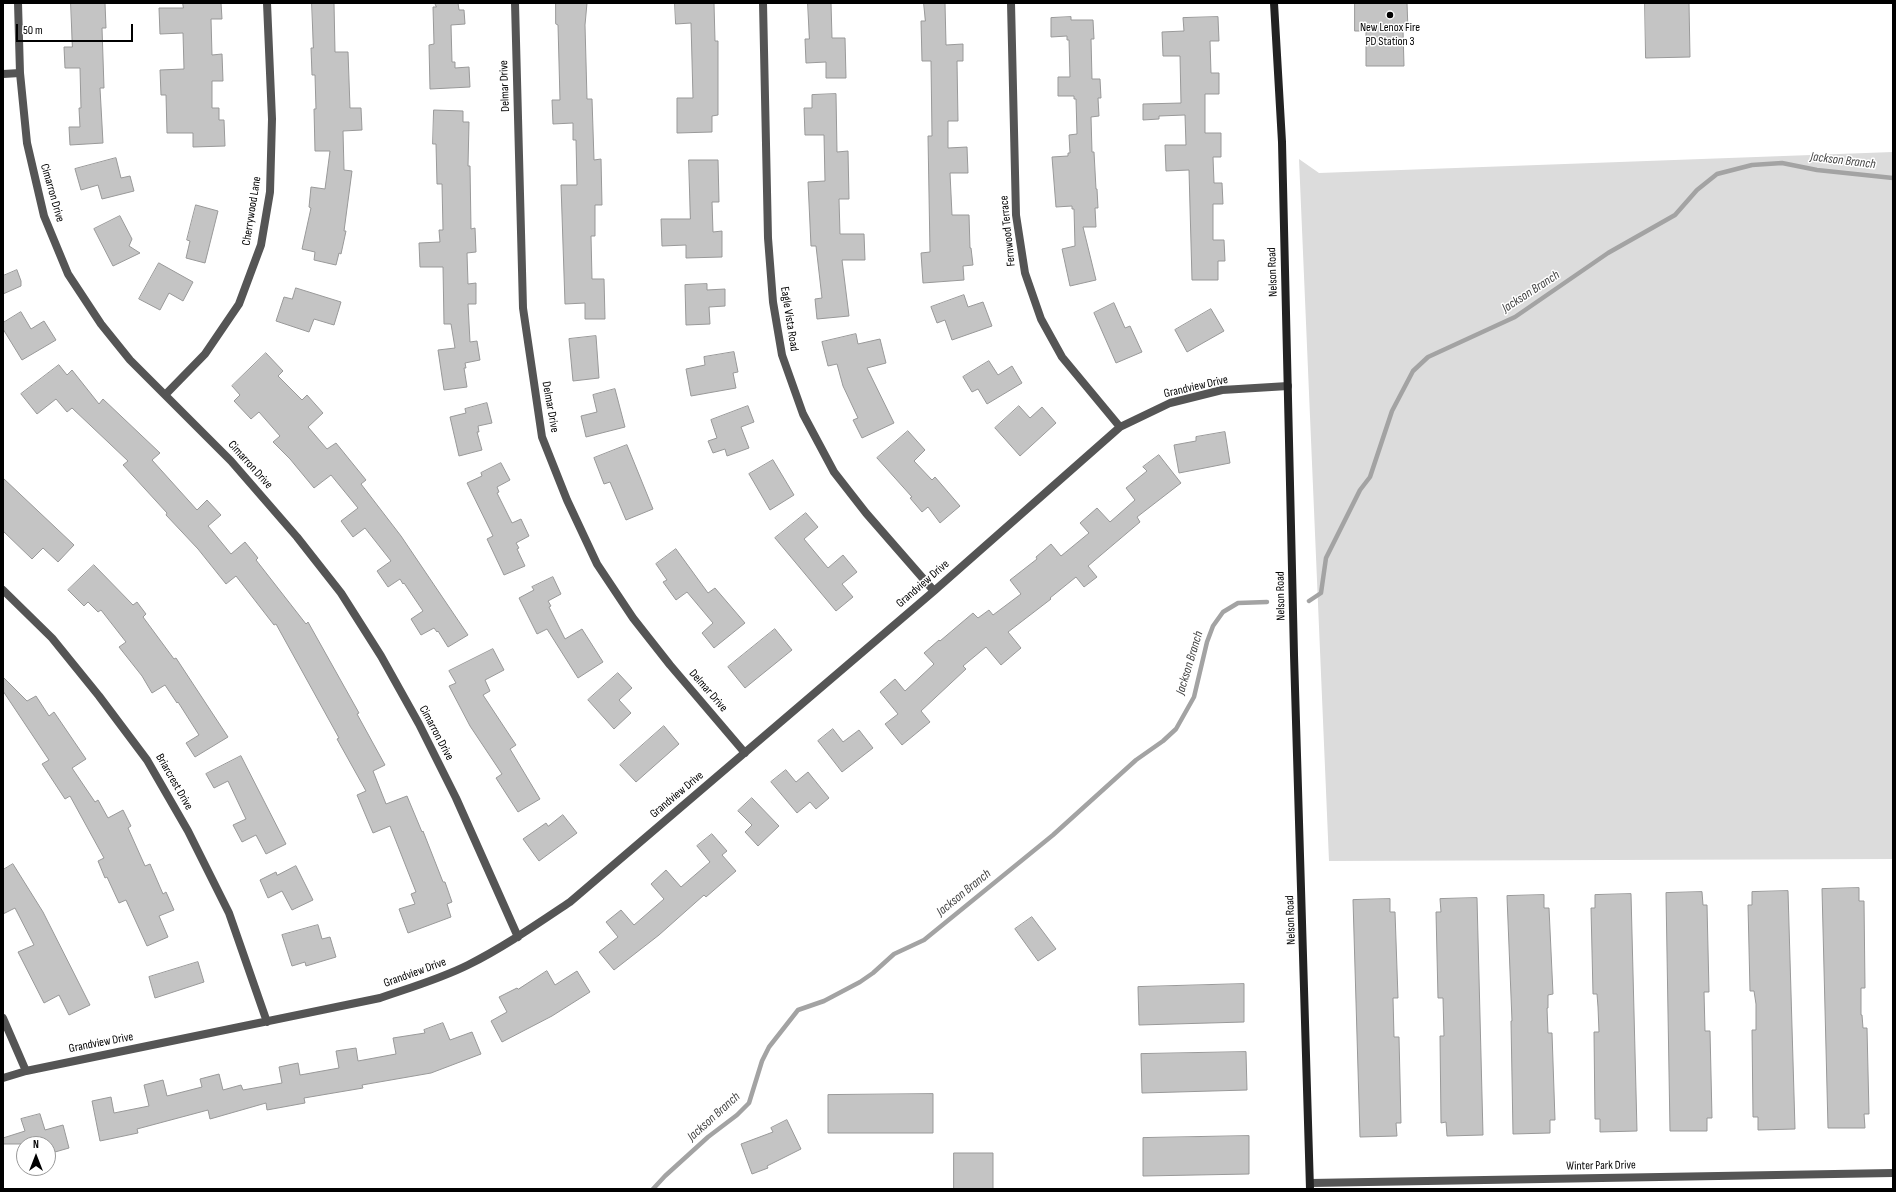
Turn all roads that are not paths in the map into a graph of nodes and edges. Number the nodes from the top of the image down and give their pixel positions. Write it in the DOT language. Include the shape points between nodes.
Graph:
graph roads {
  1 [pos="18,3"];
  2 [pos="267,3"];
  3 [pos="514,3"];
  4 [pos="763,3"];
  5 [pos="1011,3"];
  6 [pos="1274,3"];
  7 [pos="20,73"];
  8 [pos="3,74"];
  9 [pos="1288,386"];
  10 [pos="166,394"];
  11 [pos="1120,427"];
  12 [pos="3,590"];
  13 [pos="934,591"];
  14 [pos="745,753"];
  15 [pos="518,937"];
  16 [pos="3,1018"];
  17 [pos="267,1022"];
  18 [pos="26,1071"];
  19 [pos="3,1078"];
  20 [pos="1893,1173"];
  21 [pos="1310,1186"];
  1 -- 7 [label="street, Cimarron Drive"];
  2 -- 10 [label="street, Cherrywood Lane" via="272,119 270,192 261,245 239,304 205,354"];
  3 -- 14 [label="street, Delmar Drive" via="522,308 542,437 567,500 597,564 633,618"];
  4 -- 13 [label="street, Eagle Vista Road" via="768,238 773,302 782,355 803,414 834,472"];
  5 -- 11 [label="street, Fernwood Terrace" via="1016,215 1025,273 1041,319 1062,357"];
  6 -- 9 [label="street, Nelson Road" via="1282,142"];
  7 -- 8 [label="street"];
  7 -- 10 [label="street, Cimarron Drive" via="26,143 44,216 68,274 101,324 130,360"];
  9 -- 11 [label="street, Grandview Drive" via="1222,390 1170,403"];
  9 -- 21 [label="street, Nelson Road"];
  10 -- 15 [label="street, Cimarron Drive" via="231,460 341,593 420,724"];
  11 -- 13 [label="street, Grandview Drive"];
  12 -- 17 [label="street, Briarcrest Drive" via="52,638 147,760 188,831 229,913"];
  13 -- 14 [label="street, Grandview Drive"];
  14 -- 15 [label="street, Grandview Drive" via="570,902"];
  15 -- 17 [label="street, Grandview Drive" via="468,965 394,994"];
  16 -- 18 [label="street"];
  17 -- 18 [label="street, Grandview Drive"];
  18 -- 19 [label="street, Grandview Drive"];
  20 -- 21 [label="street, Winter Park Drive"];
}
